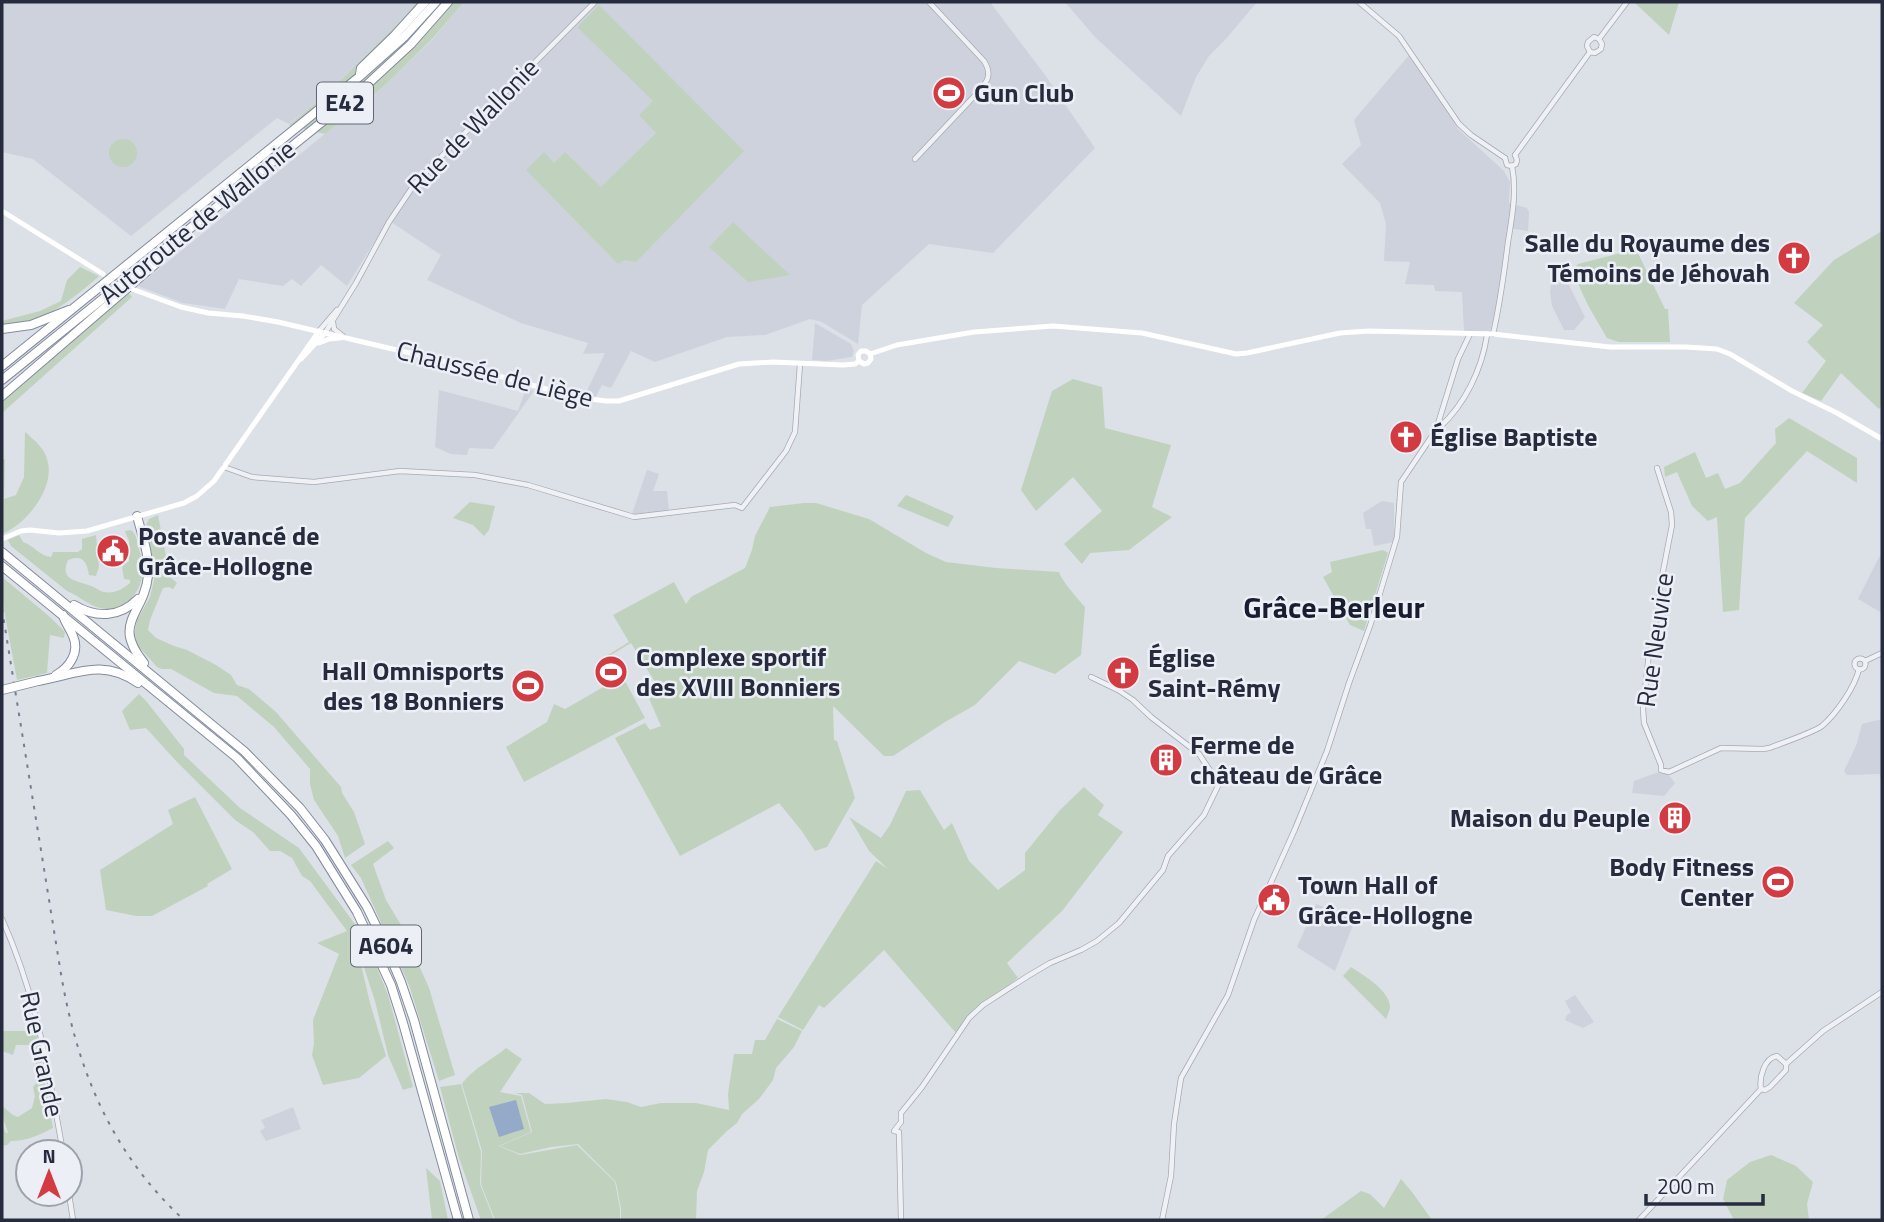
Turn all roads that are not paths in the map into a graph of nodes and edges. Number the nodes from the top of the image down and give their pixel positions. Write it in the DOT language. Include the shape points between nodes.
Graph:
graph roads {
  1 [pos="425,2"];
  2 [pos="436,2"];
  3 [pos="448,2"];
  4 [pos="595,2"];
  5 [pos="929,2"];
  6 [pos="1359,2"];
  7 [pos="1627,2"];
  8 [pos="1599,39"];
  9 [pos="1590,51"];
  10 [pos="359,77"];
  11 [pos="1515,155"];
  12 [pos="1505,158"];
  13 [pos="915,159"];
  14 [pos="1512,166"];
  15 [pos="2,211"];
  16 [pos="162,249"];
  17 [pos="103,274"];
  18 [pos="132,289"];
  19 [pos="347,298"];
  20 [pos="73,309"];
  21 [pos="333,321"];
  22 [pos="51,327"];
  23 [pos="304,328"];
  24 [pos="2,329"];
  25 [pos="322,332"];
  26 [pos="1470,334"];
  27 [pos="1490,335"];
  28 [pos="346,338"];
  29 [pos="316,344"];
  30 [pos="308,345"];
  31 [pos="2,360"];
  32 [pos="298,362"];
  33 [pos="800,364"];
  34 [pos="2,366"];
  35 [pos="2,380"];
  36 [pos="2,396"];
  37 [pos="1436,430"];
  38 [pos="1882,439"];
  39 [pos="224,467"];
  40 [pos="1657,468"];
  41 [pos="137,516"];
  42 [pos="2,539"];
  43 [pos="2,551"];
  44 [pos="2,566"];
  45 [pos="142,594"];
  46 [pos="59,598"];
  47 [pos="62,615"];
  48 [pos="1882,653"];
  49 [pos="149,671"];
  50 [pos="1091,677"];
  51 [pos="39,681"];
  52 [pos="2,691"];
  53 [pos="156,691"];
  54 [pos="2,919"];
  55 [pos="1882,992"];
  56 [pos="1786,1064"];
  57 [pos="1761,1089"];
  58 [pos="59,1138"];
  59 [pos="458,1220"];
  60 [pos="469,1220"];
  61 [pos="901,1220"];
  62 [pos="1162,1220"];
  63 [pos="1639,1220"];
  1 -- 10 [label="highway" via="361,68"];
  2 -- 10 [label="highway, Autoroute de Wallonie / E42"];
  3 -- 16 [label="highway, Autoroute de Wallonie / E42" via="358,93"];
  4 -- 19 [label="street, Rue de Wallonie" via="416,182"];
  5 -- 13 [label="street" via="984,61 989,76"];
  6 -- 12 [label="street" via="1399,36 1460,124"];
  7 -- 8 [label="street"];
  8 -- 9 [label="street" via="1601,49"];
  8 -- 9 [label="street" via="1588,41"];
  9 -- 11 [label="street"];
  10 -- 20 [label="highway, Autoroute de Wallonie / E42"];
  11 -- 12 [label="street"];
  11 -- 14 [label="street" via="1517,162"];
  12 -- 14 [label="street"];
  14 -- 27 [label="street" via="1514,203 1503,289"];
  15 -- 17 [label="main road"];
  16 -- 35 [label="highway, Autoroute de Wallonie / E42"];
  16 -- 36 [label="highway" via="159,261"];
  18 -- 23 [label="main road, Chaussée de Liège" via="181,307"];
  19 -- 21 [label="street, Rue de Wallonie"];
  19 -- 25 [label="street, Rue de Wallonie"];
  20 -- 22 [label="highway, Autoroute de Wallonie / E42"];
  20 -- 24 [label="highway" via="31,325"];
  21 -- 25 [label="street, Rue de Wallonie"];
  21 -- 28 [label="street" via="334,329"];
  22 -- 31 [label="highway" via="43,328"];
  22 -- 34 [label="highway, Autoroute de Wallonie / E42"];
  23 -- 25 [label="main road, Chaussée de Liège"];
  23 -- 30 [label="main road"];
  25 -- 28 [label="main road, Chaussée de Liège"];
  25 -- 29 [label="main road"];
  25 -- 30 [label="main road"];
  26 -- 27 [label="main road"];
  26 -- 33 [label="main road, Chaussée de Liège" via="1340,333 1237,354 1142,333 1053,326 969,332 870,354 861,351 855,364"];
  26 -- 37 [label="street"];
  27 -- 37 [label="street" via="1470,387"];
  27 -- 38 [label="main road" via="1601,346 1722,350"];
  28 -- 29 [label="main road"];
  28 -- 33 [label="main road, Chaussée de Liège" via="606,401 739,364"];
  29 -- 32 [label="main road"];
  30 -- 32 [label="main road"];
  32 -- 39 [label="main road"];
  33 -- 39 [label="street" via="794,432 786,451 742,508 735,505 634,517 475,475 400,471 314,482 252,477"];
  37 -- 62 [label="street" via="1401,482 1397,537 1327,751 1259,907 1228,995 1181,1078"];
  39 -- 41 [label="main road" via="193,499"];
  40 -- 48 [label="street, Rue Neuvice" via="1672,525 1659,592 1663,619 1649,653 1643,709 1661,769 1670,772 1721,748 1763,749 1819,728 1846,696 1865,661"];
  41 -- 42 [label="main road" via="74,533 34,529"];
  41 -- 45 [label="highway" via="149,568"];
  43 -- 46 [label="highway, A604"];
  44 -- 47 [label="highway, A604"];
  45 -- 46 [label="highway" via="123,611 108,615"];
  45 -- 49 [label="highway" via="130,624 130,638"];
  46 -- 49 [label="highway, A604"];
  47 -- 51 [label="highway" via="74,639 75,653 63,670"];
  47 -- 53 [label="highway, A604"];
  49 -- 60 [label="highway, A604" via="219,729 300,808 367,907 414,1020"];
  50 -- 61 [label="street" via="1133,700 1199,754 1219,783 1204,815 1119,923 1097,941 1028,976 969,1018 901,1113 894,1131 899,1132"];
  51 -- 52 [label="highway, bridge"];
  51 -- 53 [label="highway" via="109,669"];
  53 -- 59 [label="highway, A604" via="266,786 316,846 357,912 395,998"];
  54 -- 58 [label="street, Rue Grande" via="38,1019"];
  55 -- 56 [label="street" via="1822,1031"];
  56 -- 57 [label="street" via="1770,1087"];
  56 -- 57 [label="street" via="1777,1056 1767,1060"];
  57 -- 63 [label="street"];
}
